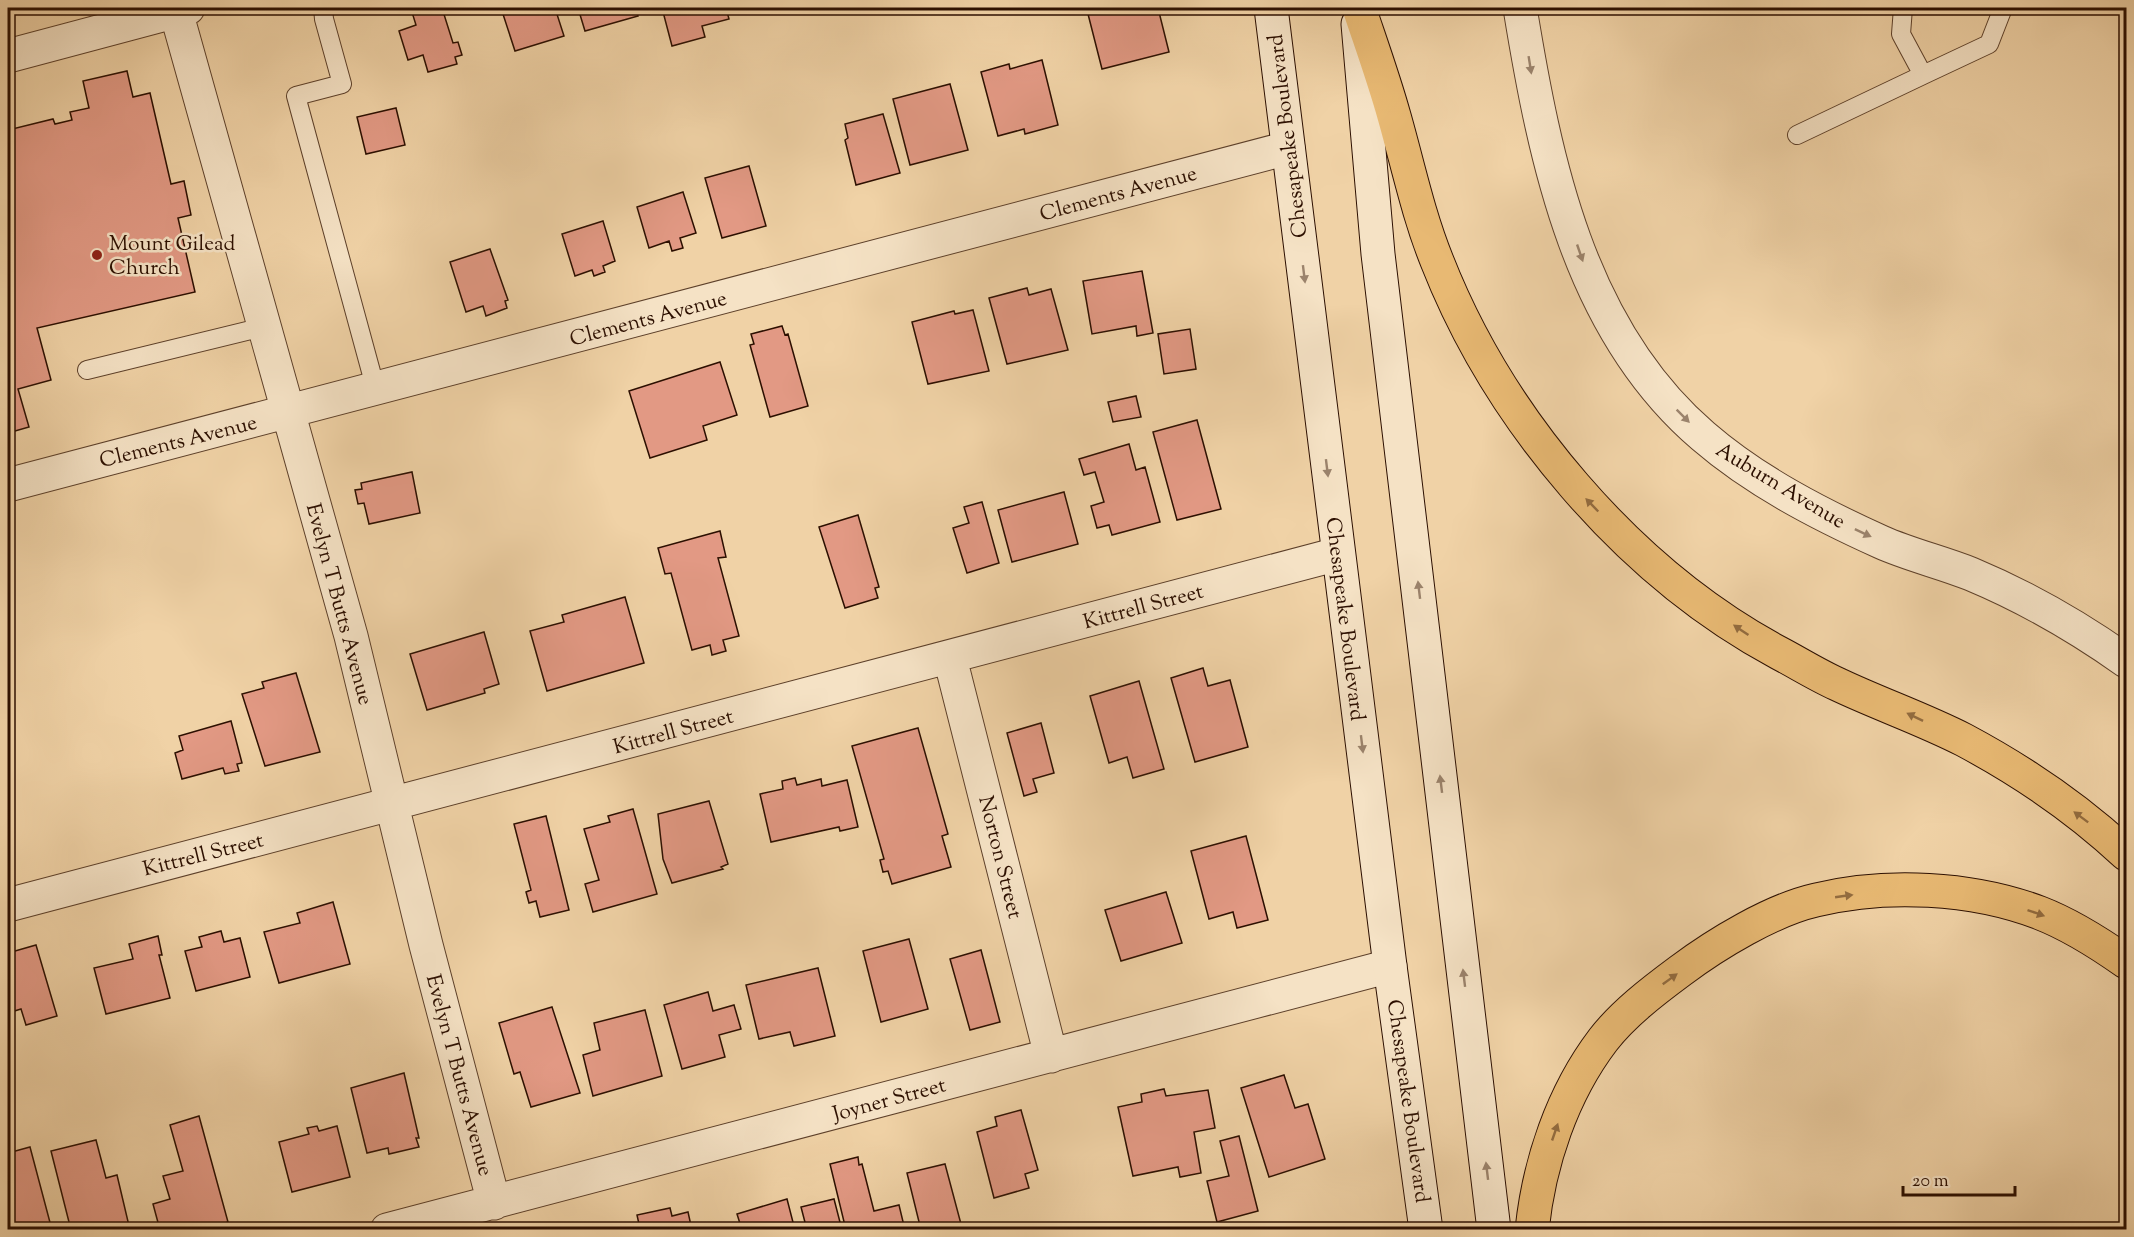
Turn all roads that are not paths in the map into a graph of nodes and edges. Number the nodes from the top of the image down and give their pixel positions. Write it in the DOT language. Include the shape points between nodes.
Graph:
graph roads {
  1 [pos="180,8"];
  2 [pos="323,8"];
  3 [pos="1271,8"];
  4 [pos="1358,8"];
  5 [pos="1520,8"];
  6 [pos="1903,8"];
  7 [pos="2003,8"];
  8 [pos="8,56"];
  9 [pos="1923,75"];
  10 [pos="1797,135"];
  11 [pos="1288,148"];
  12 [pos="263,327"];
  13 [pos="87,370"];
  14 [pos="376,390"];
  15 [pos="287,414"];
  16 [pos="8,485"];
  17 [pos="1338,554"];
  18 [pos="951,658"];
  19 [pos="2127,661"];
  20 [pos="393,806"];
  21 [pos="2127,855"];
  22 [pos="8,905"];
  23 [pos="2127,962"];
  24 [pos="1390,966"];
  25 [pos="1051,1056"];
  26 [pos="494,1203"];
  27 [pos="387,1230"];
  28 [pos="1426,1230"];
  29 [pos="1494,1230"];
  30 [pos="1532,1230"];
  1 -- 8 [label="street"];
  1 -- 12 [label="street, Evelyn T Butts Avenue"];
  2 -- 14 [label="lane" via="342,84 296,96"];
  3 -- 11 [label="street, Chesapeake Boulevard"];
  21 -- 4 [label="highway, one-way" via="2042,787 1966,741 1838,685 1761,643 1703,604 1624,538 1565,476 1514,409 1472,337 1437,261"];
  29 -- 4 [label="street, one-way" via="1378,254"];
  5 -- 19 [label="street, Auburn Avenue, one-way" via="1534,95 1560,195 1589,279 1622,343 1659,392 1702,436 1815,511 2034,604"];
  6 -- 9 [label="lane" via="1901,34"];
  7 -- 9 [label="lane" via="1989,44"];
  9 -- 10 [label="lane"];
  11 -- 14 [label="street, Clements Avenue"];
  11 -- 17 [label="street, Chesapeake Boulevard, one-way"];
  12 -- 13 [label="lane"];
  12 -- 15 [label="street, Evelyn T Butts Avenue"];
  14 -- 15 [label="street, Clements Avenue"];
  15 -- 16 [label="street, Clements Avenue"];
  15 -- 20 [label="street, Evelyn T Butts Avenue" via="351,636"];
  17 -- 18 [label="street, Kittrell Street"];
  17 -- 24 [label="street, Chesapeake Boulevard, one-way"];
  18 -- 20 [label="street, Kittrell Street"];
  18 -- 25 [label="street, Norton Street"];
  20 -- 22 [label="street, Kittrell Street"];
  20 -- 26 [label="street, Evelyn T Butts Avenue"];
  30 -- 23 [label="highway, one-way" via="1546,1158 1562,1112 1604,1039 1652,992 1706,952 1753,926 1815,900 1875,891 1934,891 1993,900 2040,913"];
  24 -- 25 [label="street, Joyner Street"];
  24 -- 28 [label="street, Chesapeake Boulevard"];
  25 -- 26 [label="street, Joyner Street"];
  26 -- 27 [label="street, Joyner Street"];
}
